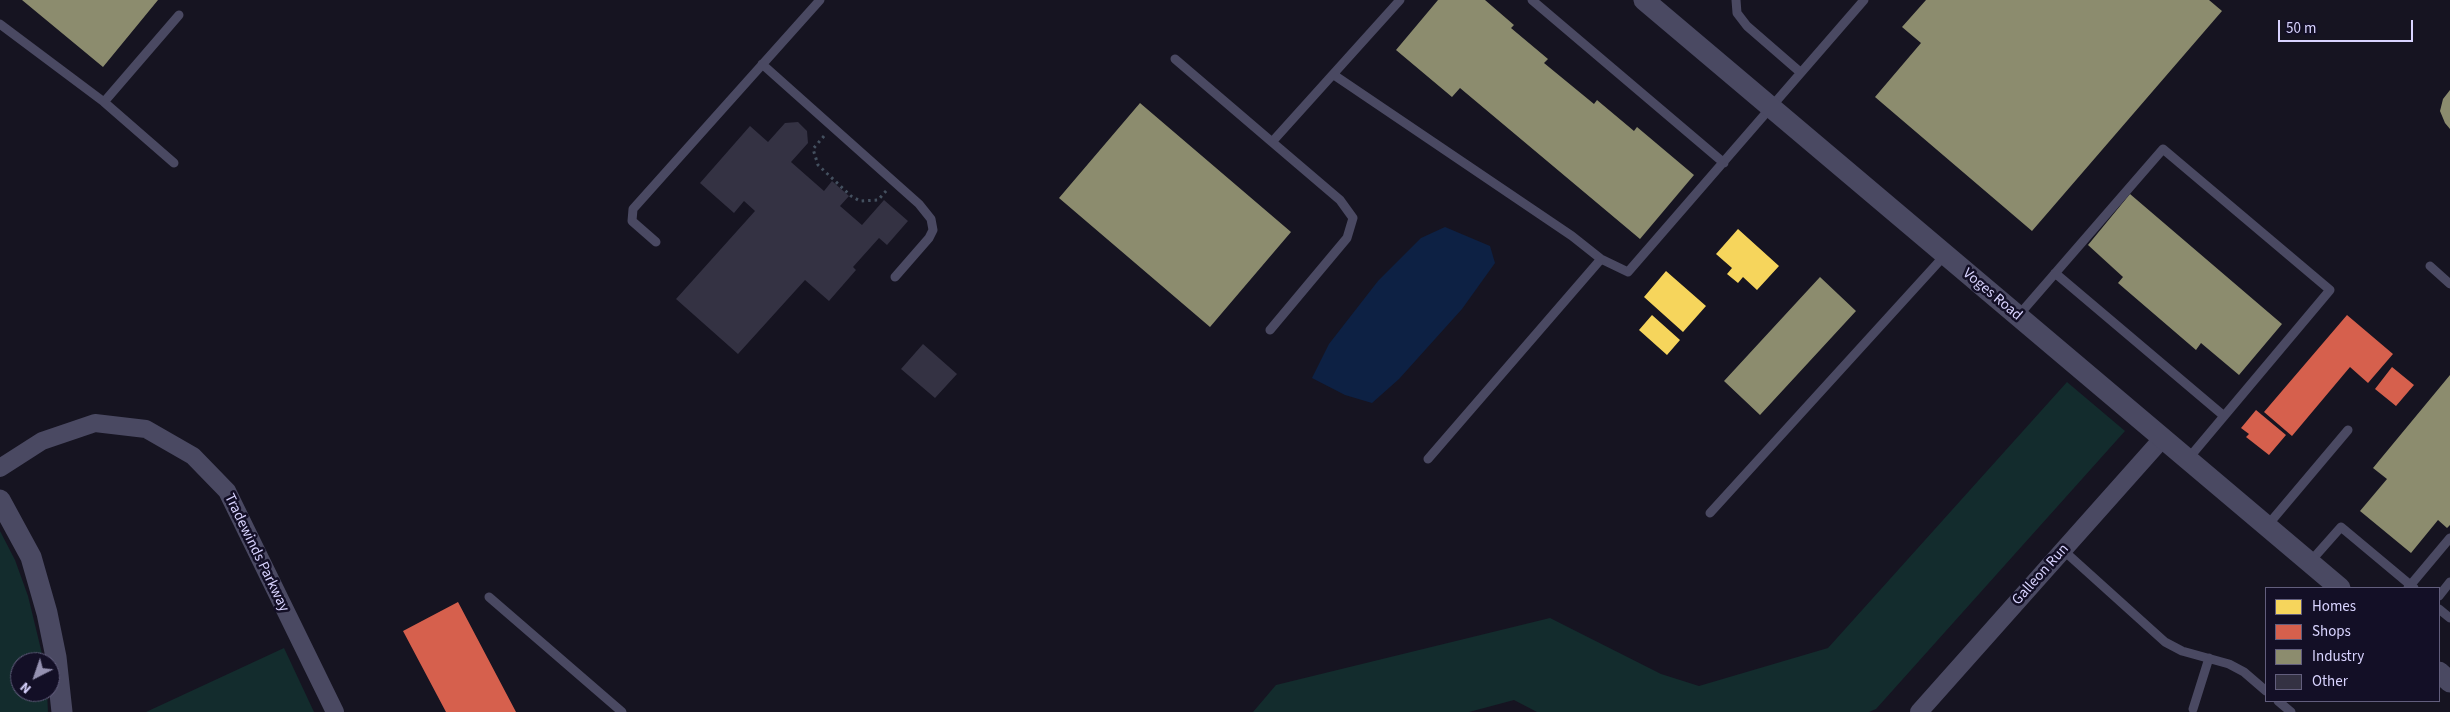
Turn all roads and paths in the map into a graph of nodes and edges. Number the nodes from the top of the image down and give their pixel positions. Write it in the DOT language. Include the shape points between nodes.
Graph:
graph roads {
  1 [pos="820,0"];
  2 [pos="1400,0"];
  3 [pos="1532,0"];
  4 [pos="1644,0"];
  5 [pos="1736,0"];
  6 [pos="1864,0"];
  7 [pos="179,15"];
  8 [pos="0,24"];
  9 [pos="1175,59"];
  10 [pos="762,64"];
  11 [pos="1800,72"];
  12 [pos="1334,75"];
  13 [pos="104,102"];
  14 [pos="1770,107"];
  15 [pos="832,127"];
  16 [pos="1272,142"];
  17 [pos="174,163"];
  18 [pos="1724,163"];
  19 [pos="894,183"];
  20 [pos="656,242"];
  21 [pos="1945,255"];
  22 [pos="1601,259"];
  23 [pos="2430,266"];
  24 [pos="2055,273"];
  25 [pos="895,278"];
  26 [pos="2450,284"];
  27 [pos="2018,316"];
  28 [pos="1270,330"];
  29 [pos="2224,416"];
  30 [pos="2348,430"];
  31 [pos="2162,439"];
  32 [pos="1428,459"];
  33 [pos="2188,460"];
  34 [pos="0,468"];
  35 [pos="0,500"];
  36 [pos="1710,513"];
  37 [pos="2266,526"];
  38 [pos="2450,538"];
  39 [pos="2063,550"];
  40 [pos="2310,563"];
  41 [pos="2450,582"];
  42 [pos="2339,587"];
  43 [pos="2410,587"];
  44 [pos="2440,595"];
  45 [pos="490,597"];
  46 [pos="2440,610"];
  47 [pos="2450,618"];
  48 [pos="2209,658"];
  49 [pos="2440,673"];
  50 [pos="2450,682"];
  51 [pos="2265,690"];
  52 [pos="2279,702"];
  53 [pos="2193,709"];
  54 [pos="62,712"];
  55 [pos="335,712"];
  56 [pos="622,712"];
  57 [pos="1919,712"];
  58 [pos="2291,712"];
  1 -- 10 [label="lane"];
  2 -- 12 [label="lane"];
  3 -- 18 [label="lane"];
  4 -- 14 [label="street, Voges Road"];
  5 -- 11 [label="lane" via="1737,13 1748,26"];
  6 -- 11 [label="lane"];
  7 -- 13 [label="lane"];
  8 -- 13 [label="lane"];
  9 -- 16 [label="lane"];
  10 -- 15 [label="lane"];
  10 -- 20 [label="lane" via="632,209 632,220"];
  11 -- 14 [label="lane"];
  12 -- 16 [label="lane"];
  12 -- 22 [label="lane"];
  13 -- 17 [label="lane"];
  14 -- 18 [label="lane"];
  14 -- 21 [label="street, Voges Road"];
  15 -- 19 [label="lane"];
  15 -- 19 [label="path" via="813,149 818,165 838,185 860,201 878,200"];
  16 -- 28 [label="lane" via="1340,200 1353,218 1347,238"];
  18 -- 22 [label="lane" via="1628,272"];
  19 -- 25 [label="lane" via="931,219 932,230 929,238"];
  21 -- 27 [label="street, Voges Road"];
  21 -- 36 [label="lane"];
  22 -- 32 [label="lane"];
  23 -- 26 [label="lane"];
  24 -- 27 [label="lane"];
  24 -- 29 [label="lane"];
  24 -- 29 [label="lane" via="2163,149 2186,168 2330,290"];
  27 -- 31 [label="street, Voges Road"];
  29 -- 33 [label="lane"];
  30 -- 37 [label="lane"];
  31 -- 33 [label="street, Voges Road"];
  31 -- 39 [label="street, Galleon Run"];
  33 -- 37 [label="street, Voges Road"];
  34 -- 55 [label="street, Tradewinds Parkway" via="42,441 95,423 146,429 193,456 227,491"];
  35 -- 54 [label="street" via="34,567 56,658"];
  37 -- 40 [label="street, Voges Road"];
  38 -- 43 [label="lane"];
  39 -- 48 [label="lane" via="2165,642"];
  39 -- 57 [label="street, Galleon Run"];
  40 -- 42 [label="street, Voges Road"];
  40 -- 43 [label="lane" via="2341,528"];
  41 -- 44 [label="lane"];
  45 -- 56 [label="lane"];
  46 -- 47 [label="lane"];
  48 -- 51 [label="lane" via="2244,672"];
  48 -- 53 [label="lane"];
  49 -- 50 [label="street"];
  52 -- 58 [label="lane"];
}
